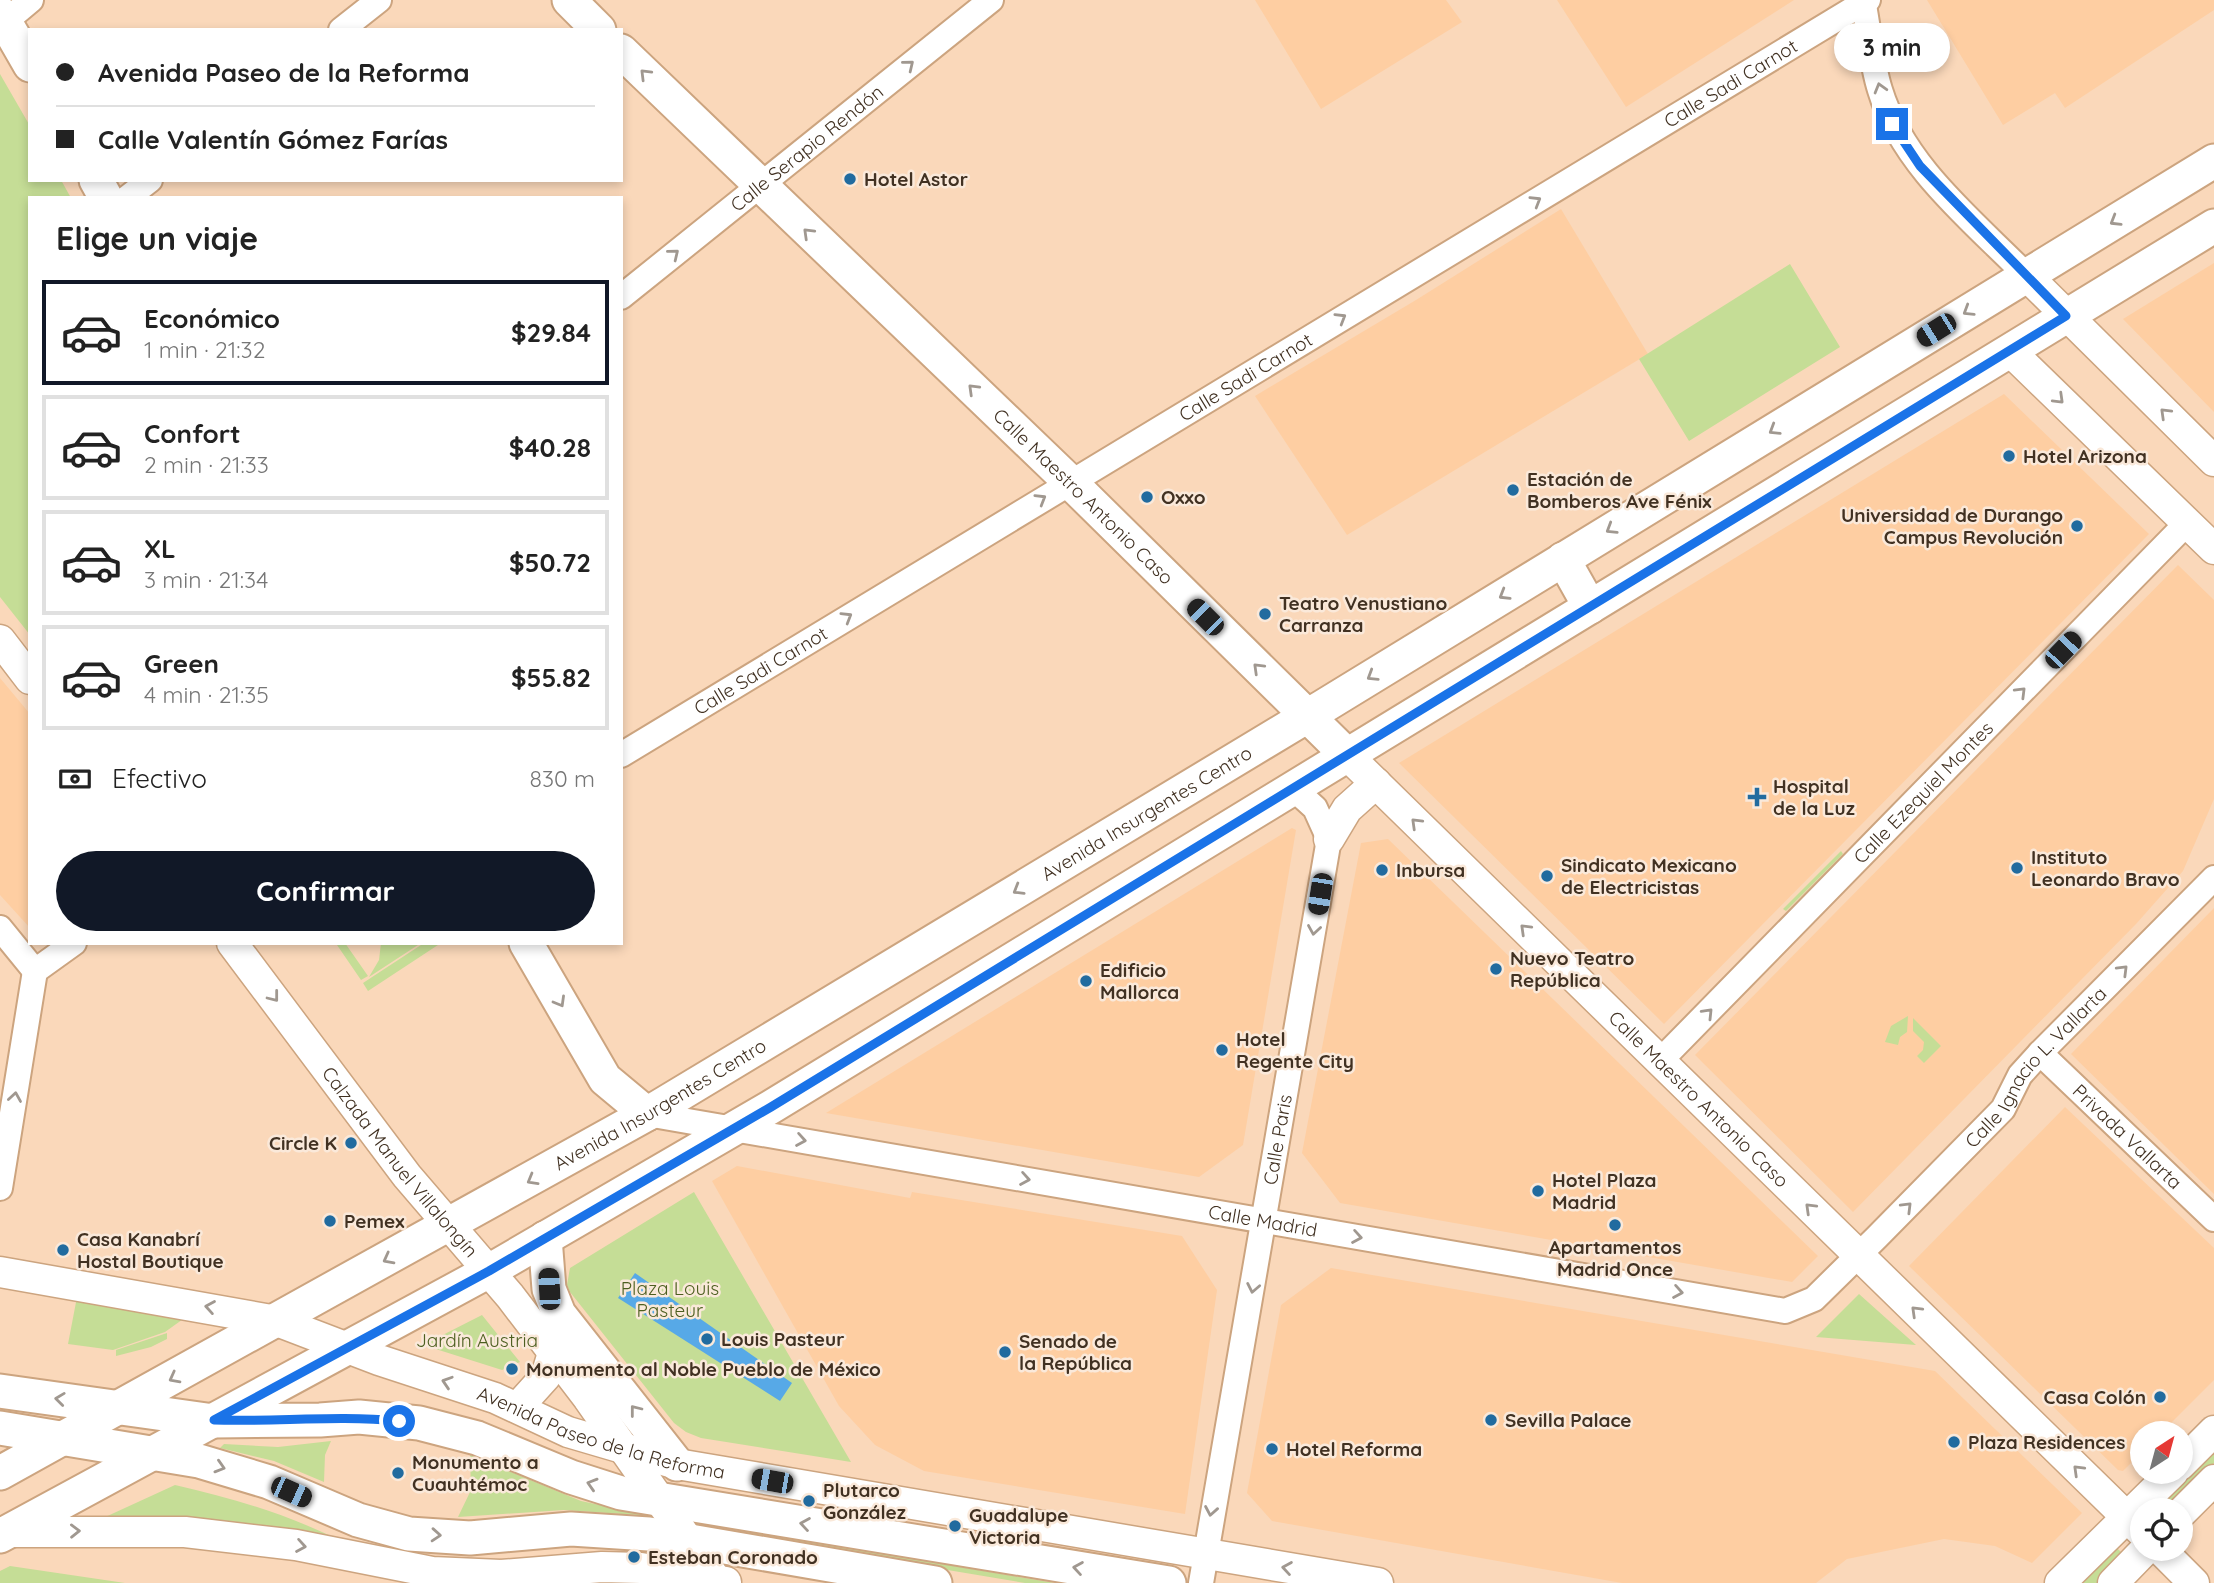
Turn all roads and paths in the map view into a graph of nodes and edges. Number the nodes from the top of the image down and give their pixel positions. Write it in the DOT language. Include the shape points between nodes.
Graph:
graph roads {
  1 [pos="31,0"];
  2 [pos="379,0"];
  3 [pos="569,0"];
  4 [pos="991,0"];
  5 [pos="1865,1"];
  6 [pos="2,20"];
  7 [pos="344,28"];
  8 [pos="597,28"];
  9 [pos="623,53"];
  10 [pos="28,62"];
  11 [pos="2214,161"];
  12 [pos="147,182"];
  13 [pos="758,186"];
  14 [pos="130,196"];
  15 [pos="2214,226"];
  16 [pos="2026,275"];
  17 [pos="623,295"];
  18 [pos="2066,316"];
  19 [pos="2010,351"];
  20 [pos="2214,461"];
  21 [pos="1070,482"];
  22 [pos="2187,523"];
  23 [pos="2214,549"];
  24 [pos="1563,559"];
  25 [pos="1590,607"];
  26 [pos="0,640"];
  27 [pos="28,676"];
  28 [pos="1307,716"];
  29 [pos="623,754"];
  30 [pos="1348,755"];
  31 [pos="1376,783"];
  32 [pos="1294,789"];
  33 [pos="1329,839"];
  34 [pos="2214,878"];
  35 [pos="0,928"];
  36 [pos="71,945"];
  37 [pos="234,945"];
  38 [pos="527,945"];
  39 [pos="35,971"];
  40 [pos="2040,1053"];
  41 [pos="1660,1061"];
  42 [pos="647,1114"];
  43 [pos="734,1127"];
  44 [pos="0,1188"];
  45 [pos="2214,1219"];
  46 [pos="1266,1221"];
  47 [pos="448,1227"];
  48 [pos="545,1238"];
  49 [pos="1859,1255"];
  50 [pos="489,1271"];
  51 [pos="0,1272"];
  52 [pos="277,1321"];
  53 [pos="348,1348"];
  54 [pos="554,1353"];
  55 [pos="0,1391"];
  56 [pos="120,1407"];
  57 [pos="518,1407"];
  58 [pos="214,1420"];
  59 [pos="0,1428"];
  60 [pos="2214,1431"];
  61 [pos="63,1439"];
  62 [pos="625,1450"];
  63 [pos="2193,1452"];
  64 [pos="153,1453"];
  65 [pos="677,1464"];
  66 [pos="0,1474"];
  67 [pos="2214,1480"];
  68 [pos="658,1501"];
  69 [pos="2193,1501"];
  70 [pos="2130,1520"];
  71 [pos="2130,1529"];
  72 [pos="2,1533"];
  73 [pos="686,1540"];
  74 [pos="2134,1561"];
  75 [pos="2172,1561"];
  76 [pos="1203,1569"];
  77 [pos="722,1582"];
  78 [pos="935,1583"];
  79 [pos="1169,1583"];
  80 [pos="1378,1583"];
  81 [pos="2060,1583"];
  82 [pos="2113,1583"];
  83 [pos="2194,1583"];
  1 -- 6 [label="street"];
  2 -- 7 [label="street"];
  3 -- 8 [label="main road"];
  13 -- 4 [label="street, Calle Serapio Rendón, one-way"];
  16 -- 5 [label="street, one-way" via="1920,166 1892,124 1879,89"];
  21 -- 5 [label="street, Calle Sadi Carnot, one-way"];
  6 -- 10 [label="main road"];
  13 -- 9 [label="main road, Calle Maestro Antonio Caso, one-way"];
  11 -- 16 [label="main road, Avenida Insurgentes Centro, one-way"];
  12 -- 14 [label="street"];
  17 -- 13 [label="street, Calle Serapio Rendón, one-way"];
  21 -- 13 [label="main road, Calle Maestro Antonio Caso, one-way"];
  15 -- 18 [label="main road"];
  16 -- 18 [label="street"];
  16 -- 24 [label="main road, Avenida Insurgentes Centro, one-way"];
  18 -- 19 [label="main road"];
  20 -- 18 [label="street, one-way"];
  19 -- 22 [label="street, one-way"];
  19 -- 25 [label="main road"];
  28 -- 21 [label="main road, Calle Maestro Antonio Caso, one-way"];
  29 -- 21 [label="street, Calle Sadi Carnot, one-way"];
  22 -- 23 [label="street"];
  41 -- 22 [label="street, Calle Ezequiel Montes, one-way"];
  24 -- 25 [label="main road"];
  24 -- 28 [label="main road, Avenida Insurgentes Centro, one-way"];
  25 -- 30 [label="main road"];
  26 -- 27 [label="street"];
  28 -- 30 [label="main road, Calle Maestro Antonio Caso"];
  28 -- 42 [label="main road, Avenida Insurgentes Centro, one-way"];
  30 -- 31 [label="street, Calle Maestro Antonio Caso"];
  30 -- 32 [label="main road"];
  31 -- 33 [label="street" via="1346,809"];
  41 -- 31 [label="street, Calle Maestro Antonio Caso, one-way"];
  32 -- 33 [label="street" via="1315,808"];
  32 -- 43 [label="main road"];
  33 -- 46 [label="street, Calle Paris, one-way"];
  40 -- 34 [label="street, Calle Ignacio L. Vallarta, one-way"];
  35 -- 39 [label="street"];
  36 -- 39 [label="street"];
  37 -- 47 [label="street, Calzada Manuel Villalongín, one-way"];
  38 -- 42 [label="main road, one-way" via="604,1079"];
  44 -- 39 [label="street, one-way"];
  40 -- 45 [label="street, Privada Vallarta"];
  49 -- 40 [label="street, Calle Ignacio L. Vallarta, one-way" via="2003,1109 2020,1075"];
  49 -- 41 [label="street, Calle Maestro Antonio Caso, one-way"];
  42 -- 43 [label="street, Calle Madrid"];
  42 -- 47 [label="main road, Avenida Insurgentes Centro, one-way"];
  43 -- 46 [label="street, Calle Madrid, one-way"];
  43 -- 48 [label="main road"];
  46 -- 49 [label="street, Calle Madrid, one-way" via="1785,1311 1814,1299"];
  46 -- 76 [label="street, Calle Paris, one-way"];
  47 -- 50 [label="street, Calzada Manuel Villalongín"];
  47 -- 52 [label="main road, Avenida Insurgentes Centro, one-way"];
  48 -- 50 [label="main road"];
  65 -- 48 [label="main road, one-way" via="559,1314 549,1289"];
  70 -- 49 [label="street, Calle Maestro Antonio Caso, one-way"];
  50 -- 53 [label="main road"];
  50 -- 54 [label="street, Calzada Manuel Villalongín"];
  52 -- 51 [label="street, Avenida Paseo de la Reforma, one-way"];
  52 -- 53 [label="street, Avenida Paseo de la Reforma"];
  52 -- 56 [label="main road, Avenida Insurgentes Centro, one-way"];
  57 -- 53 [label="street, Avenida Paseo de la Reforma, one-way"];
  53 -- 58 [label="main road"];
  54 -- 57 [label="street" via="545,1376"];
  54 -- 62 [label="street, Calzada Manuel Villalongín"];
  56 -- 55 [label="main road, Avenida Paseo de la Reforma, one-way"];
  56 -- 58 [label="main road, Avenida Paseo de la Reforma"];
  56 -- 61 [label="main road, Avenida Insurgentes Centro"];
  57 -- 62 [label="street, Avenida Paseo de la Reforma" via="568,1432"];
  58 -- 64 [label="main road"];
  68 -- 58 [label="main road, Avenida Paseo de la Reforma, one-way" via="570,1477 477,1438 419,1423 359,1417"];
  59 -- 61 [label="main road"];
  60 -- 63 [label="street"];
  61 -- 64 [label="main road"];
  61 -- 66 [label="main road, Avenida Insurgentes Centro"];
  62 -- 65 [label="street, Avenida Paseo de la Reforma"];
  62 -- 68 [label="street, Calzada Manuel Villalongín"];
  64 -- 72 [label="main road"];
  64 -- 73 [label="main road, one-way" via="269,1482 358,1520 409,1534 470,1538 571,1529"];
  65 -- 76 [label="street, Avenida Paseo de la Reforma"];
  67 -- 69 [label="street"];
  68 -- 73 [label="street, Calzada Manuel Villalongín"];
  79 -- 68 [label="main road, Avenida Paseo de la Reforma, one-way"];
  71 -- 81 [label="street"];
  72 -- 77 [label="street, one-way" via="185,1532 296,1545 432,1572 501,1575 641,1568"];
  73 -- 77 [label="street, Calzada Manuel Villalongín"];
  73 -- 78 [label="main road"];
  74 -- 82 [label="street"];
  75 -- 83 [label="street"];
  80 -- 76 [label="street, Avenida Paseo de la Reforma, one-way"];
}
